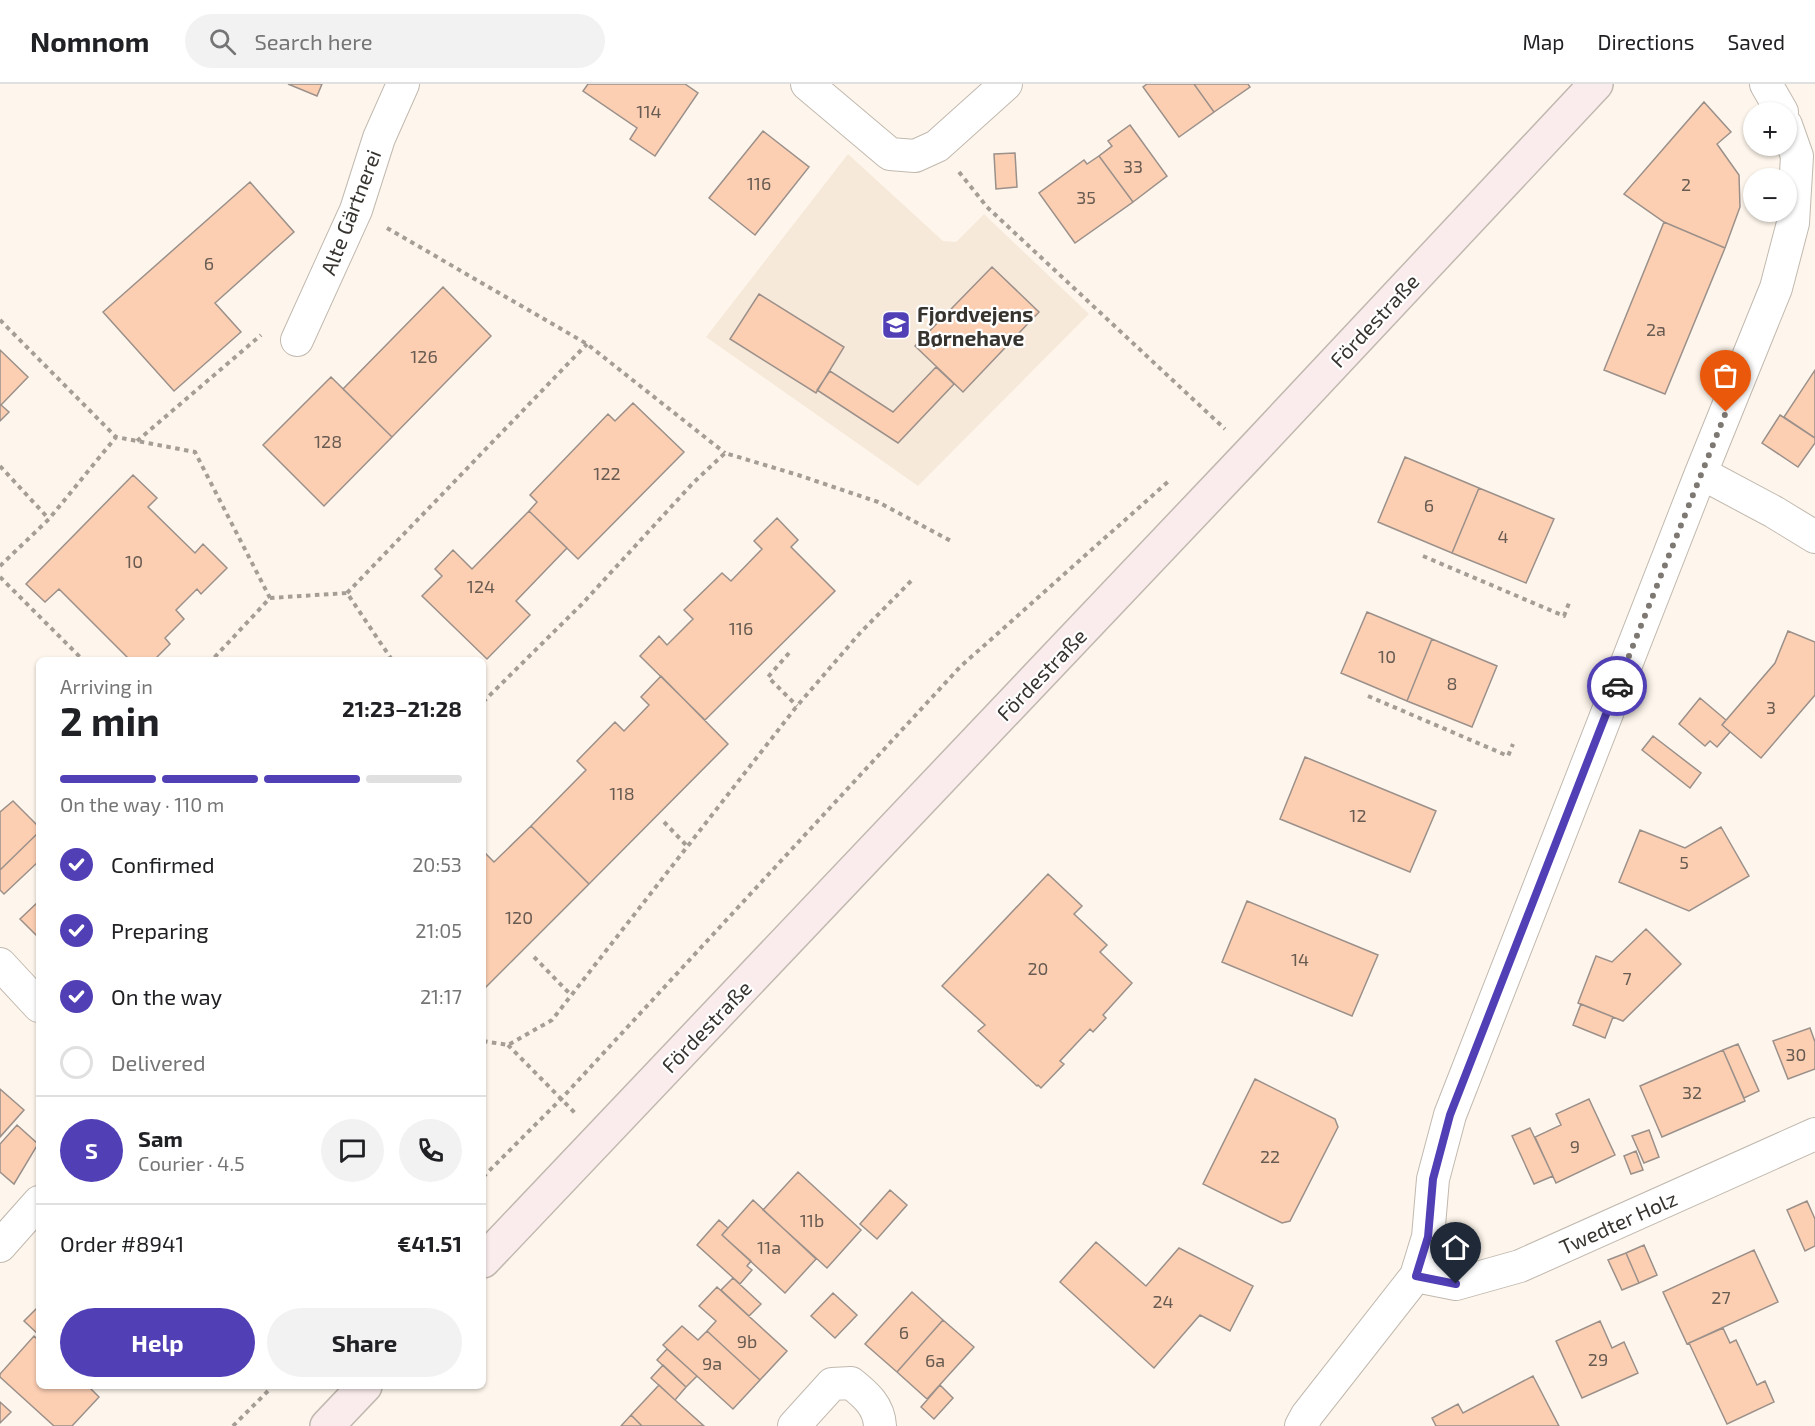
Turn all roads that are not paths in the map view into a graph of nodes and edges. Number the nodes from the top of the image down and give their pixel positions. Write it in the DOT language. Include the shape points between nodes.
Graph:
graph roads {
  1 [pos="403,84"];
  2 [pos="807,84"];
  3 [pos="1006,84"];
  4 [pos="1596,84"];
  5 [pos="1766,84"];
  6 [pos="1776,102"];
  7 [pos="1806,152"];
  8 [pos="297,340"];
  9 [pos="1701,473"];
  10 [pos="1815,537"];
  11 [pos="0,964"];
  12 [pos="36,1003"];
  13 [pos="1815,1134"];
  14 [pos="36,1205"];
  15 [pos="0,1246"];
  16 [pos="486,1258"];
  17 [pos="1416,1276"];
  18 [pos="362,1389"];
  19 [pos="327,1426"];
  20 [pos="794,1426"];
  21 [pos="880,1426"];
  22 [pos="1301,1426"];
  1 -- 8 [label="street, Alte Gärtnerei" via="379,138 356,210"];
  2 -- 3 [label="street" via="890,154 915,156 938,146"];
  4 -- 16 [label="main road, Fördestraße"];
  5 -- 6 [label="street"];
  7 -- 9 [label="street" via="1794,223 1776,288"];
  9 -- 10 [label="street"];
  9 -- 17 [label="street" via="1450,1115 1433,1179 1428,1237"];
  11 -- 12 [label="street"];
  13 -- 17 [label="street, Twedter Holz" via="1520,1266 1456,1284"];
  14 -- 15 [label="street"];
  17 -- 22 [label="street"];
  18 -- 19 [label="main road"];
  20 -- 21 [label="street" via="832,1384 851,1383 866,1394 879,1413"];
}
